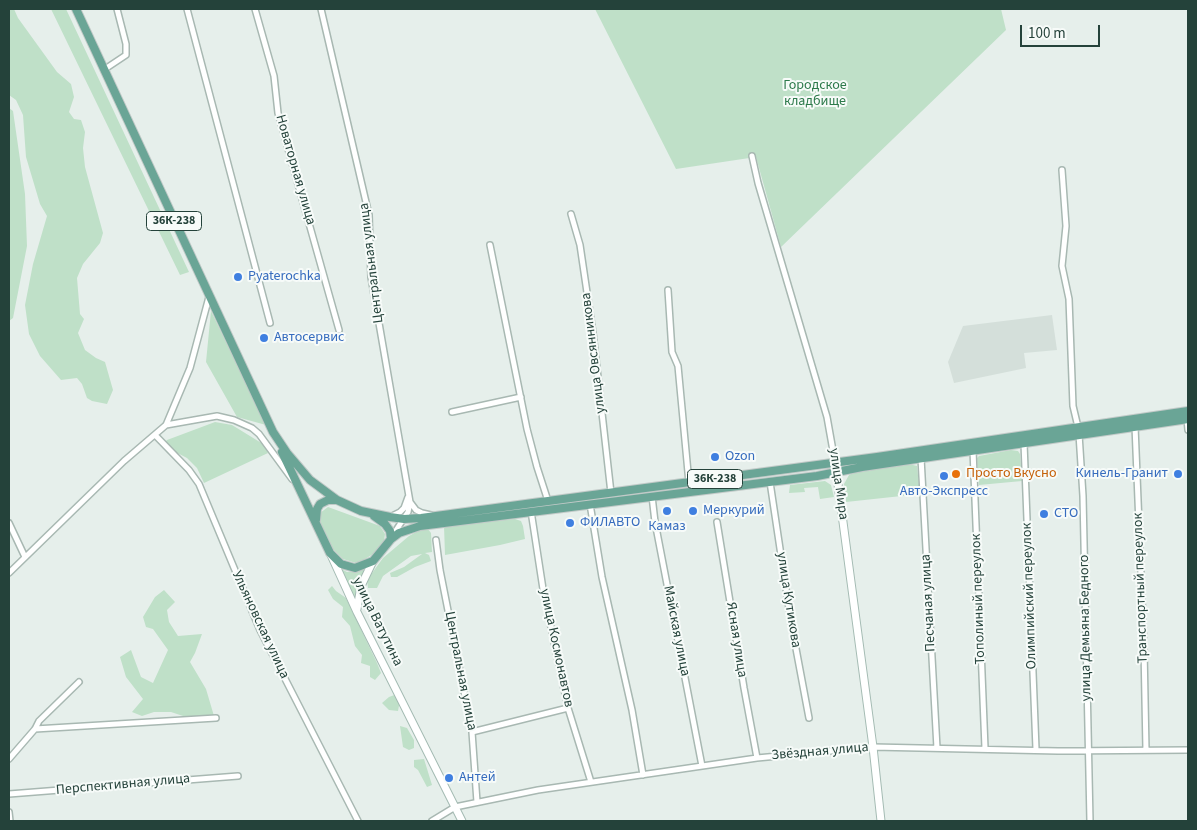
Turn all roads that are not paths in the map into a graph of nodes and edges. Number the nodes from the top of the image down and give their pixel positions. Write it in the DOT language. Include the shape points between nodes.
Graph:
graph roads {
  1 [pos="76,9"];
  2 [pos="117,9"];
  3 [pos="187,9"];
  4 [pos="255,9"];
  5 [pos="321,9"];
  6 [pos="104,69"];
  7 [pos="752,156"];
  8 [pos="1062,170"];
  9 [pos="571,214"];
  10 [pos="490,245"];
  11 [pos="668,290"];
  12 [pos="209,297"];
  13 [pos="270,324"];
  14 [pos="339,330"];
  15 [pos="521,397"];
  16 [pos="452,412"];
  17 [pos="1188,416"];
  18 [pos="166,425"];
  19 [pos="1135,426"];
  20 [pos="1079,430"];
  21 [pos="1188,430"];
  22 [pos="273,432"];
  23 [pos="156,436"];
  24 [pos="1024,443"];
  25 [pos="973,450"];
  26 [pos="921,458"];
  27 [pos="836,462"];
  28 [pos="837,472"];
  29 [pos="770,482"];
  30 [pos="689,483"];
  31 [pos="299,487"];
  32 [pos="610,493"];
  33 [pos="409,494"];
  34 [pos="652,496"];
  35 [pos="337,500"];
  36 [pos="410,502"];
  37 [pos="548,502"];
  38 [pos="590,504"];
  39 [pos="531,511"];
  40 [pos="371,514"];
  41 [pos="437,516"];
  42 [pos="390,517"];
  43 [pos="404,519"];
  44 [pos="717,522"];
  45 [pos="9,523"];
  46 [pos="317,525"];
  47 [pos="390,539"];
  48 [pos="436,540"];
  49 [pos="330,553"];
  50 [pos="25,557"];
  51 [pos="373,561"];
  52 [pos="9,574"];
  53 [pos="357,612"];
  54 [pos="79,682"];
  55 [pos="568,708"];
  56 [pos="216,718"];
  57 [pos="809,718"];
  58 [pos="35,729"];
  59 [pos="472,732"];
  60 [pos="874,747"];
  61 [pos="936,748"];
  62 [pos="985,748"];
  63 [pos="1036,749"];
  64 [pos="1089,750"];
  65 [pos="1146,750"];
  66 [pos="1188,750"];
  67 [pos="9,758"];
  68 [pos="757,758"];
  69 [pos="702,766"];
  70 [pos="643,775"];
  71 [pos="238,776"];
  72 [pos="591,782"];
  73 [pos="9,794"];
  74 [pos="477,802"];
  75 [pos="455,807"];
  76 [pos="9,812"];
  77 [pos="10,821"];
  78 [pos="358,821"];
  79 [pos="432,821"];
  80 [pos="462,821"];
  81 [pos="880,821"];
  82 [pos="1090,821"];
  1 -- 6 [label="main road, 36К-238"];
  2 -- 6 [label="street" via="126,55"];
  3 -- 13 [label="street"];
  4 -- 14 [label="street, Новаторная улица" via="274,76 278,113"];
  5 -- 33 [label="street, Центральная улица" via="369,215 371,277"];
  6 -- 12 [label="main road, 36К-238"];
  7 -- 27 [label="street, улица Мира" via="827,417"];
  8 -- 20 [label="street, улица Демьяна Бедного" via="1066,226 1062,266 1069,299 1073,406"];
  9 -- 32 [label="street, улица Овсянникова" via="580,245 592,323"];
  10 -- 15 [label="street"];
  11 -- 30 [label="street" via="672,352 678,366"];
  12 -- 18 [label="street" via="190,368"];
  12 -- 22 [label="main road, 36К-238"];
  15 -- 16 [label="street"];
  15 -- 37 [label="street"];
  17 -- 19 [label="main road"];
  17 -- 20 [label="main road, 36К-238"];
  17 -- 21 [label="street"];
  18 -- 23 [label="street"];
  18 -- 31 [label="street" via="217,416 252,428 260,434"];
  19 -- 20 [label="main road"];
  19 -- 65 [label="street, Транспортный переулок"];
  20 -- 24 [label="main road"];
  20 -- 27 [label="main road, 36К-238"];
  20 -- 64 [label="street, улица Демьяна Бедного"];
  22 -- 31 [label="main road, улица Ватутина"];
  22 -- 35 [label="main road, 36К-238" via="299,469"];
  23 -- 50 [label="street" via="124,461"];
  23 -- 78 [label="street, Ульяновская улица" via="199,484 260,630"];
  24 -- 25 [label="main road"];
  24 -- 63 [label="street, Олимпийский переулок"];
  25 -- 26 [label="main road"];
  25 -- 62 [label="street, Тополиный переулок"];
  26 -- 28 [label="main road"];
  26 -- 61 [label="street, Песчаная улица"];
  27 -- 28 [label="main road, улица Мира"];
  27 -- 30 [label="main road, 36К-238"];
  28 -- 29 [label="main road"];
  28 -- 60 [label="main road, улица Мира"];
  29 -- 34 [label="main road"];
  29 -- 57 [label="street, улица Кутикова"];
  30 -- 32 [label="main road, 36К-238"];
  31 -- 46 [label="main road, улица Ватутина"];
  32 -- 37 [label="main road, 36К-238"];
  33 -- 36 [label="street, Центральная улица"];
  33 -- 42 [label="street" via="404,508"];
  34 -- 38 [label="main road"];
  34 -- 69 [label="street, Майская улица"];
  35 -- 40 [label="main road, 36К-238"];
  35 -- 46 [label="main road" via="320,504"];
  36 -- 41 [label="street" via="422,513"];
  36 -- 43 [label="street, Центральная улица"];
  37 -- 41 [label="main road, 36К-238"];
  38 -- 39 [label="main road"];
  38 -- 70 [label="street"];
  39 -- 47 [label="main road" via="420,526"];
  39 -- 55 [label="street, улица Космонавтов" via="543,589"];
  40 -- 42 [label="main road, 36К-238"];
  40 -- 47 [label="main road" via="385,524 390,531"];
  41 -- 43 [label="main road, 36К-238"];
  42 -- 43 [label="main road, 36К-238"];
  43 -- 47 [label="street, Центральная улица"];
  44 -- 68 [label="street, Ясная улица"];
  45 -- 50 [label="street"];
  46 -- 49 [label="main road, улица Ватутина"];
  47 -- 51 [label="main road"];
  48 -- 59 [label="street, Центральная улица"];
  49 -- 51 [label="main road" via="350,568 362,567"];
  49 -- 53 [label="main road, улица Ватутина"];
  50 -- 52 [label="street"];
  51 -- 53 [label="main road" via="361,586"];
  53 -- 75 [label="main road, улица Ватутина"];
  54 -- 58 [label="street" via="39,721"];
  55 -- 59 [label="street"];
  55 -- 72 [label="street, улица Космонавтов"];
  56 -- 58 [label="street"];
  58 -- 67 [label="street"];
  59 -- 74 [label="street, Центральная улица"];
  60 -- 61 [label="street, Звёздная улица"];
  60 -- 68 [label="street, Звёздная улица"];
  60 -- 81 [label="main road, улица Мира"];
  61 -- 62 [label="street, Звёздная улица"];
  62 -- 63 [label="street, Звёздная улица"];
  63 -- 64 [label="street, Звёздная улица"];
  64 -- 65 [label="street, Звёздная улица"];
  64 -- 82 [label="street, улица Демьяна Бедного"];
  65 -- 66 [label="street, Звёздная улица"];
  68 -- 69 [label="street, Звёздная улица"];
  69 -- 70 [label="street, Звёздная улица"];
  70 -- 72 [label="street, Звёздная улица"];
  71 -- 73 [label="street, Перспективная улица"];
  72 -- 74 [label="street, Звёздная улица"];
  74 -- 75 [label="street, Звёздная улица"];
  75 -- 79 [label="street, Звёздная улица"];
  75 -- 80 [label="main road, улица Ватутина"];
  76 -- 77 [label="street"];
}
